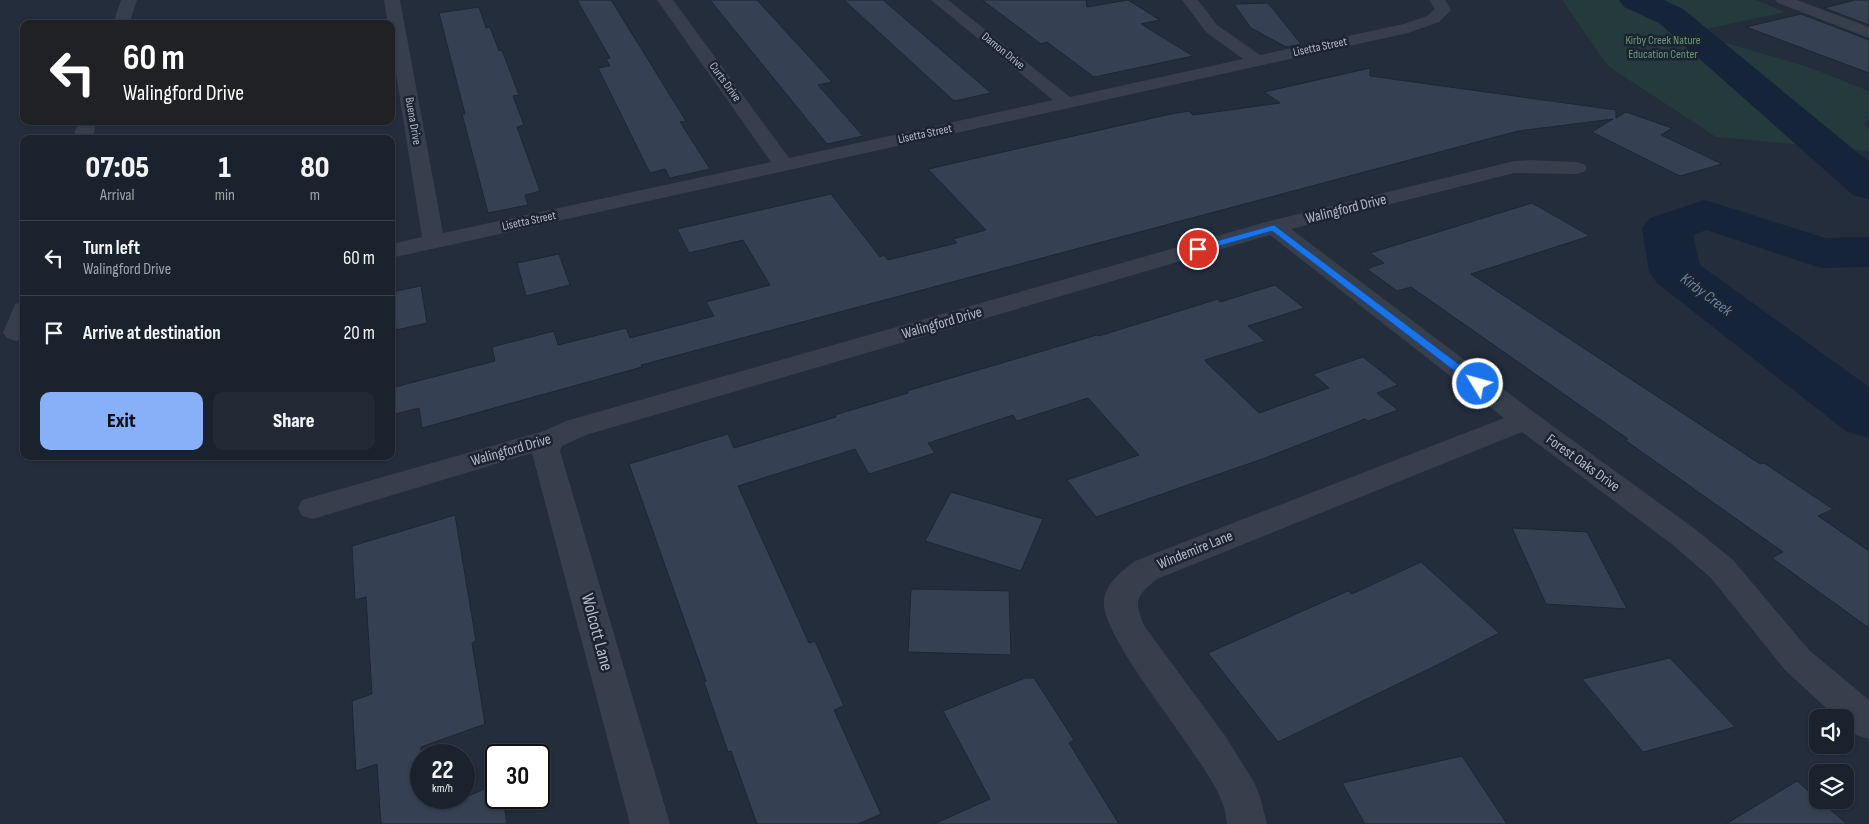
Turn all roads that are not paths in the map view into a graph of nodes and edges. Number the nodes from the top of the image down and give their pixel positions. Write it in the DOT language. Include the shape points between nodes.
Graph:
graph roads {
  1 [pos="129,0"];
  2 [pos="392,0"];
  3 [pos="665,0"];
  4 [pos="939,0"];
  5 [pos="1190,0"];
  6 [pos="1437,0"];
  7 [pos="1783,0"];
  8 [pos="122,20"];
  9 [pos="1869,33"];
  10 [pos="1257,61"];
  11 [pos="1067,103"];
  12 [pos="784,165"];
  13 [pos="1577,168"];
  14 [pos="1274,228"];
  15 [pos="434,242"];
  16 [pos="395,250"];
  17 [pos="20,318"];
  18 [pos="13,333"];
  19 [pos="1524,420"];
  20 [pos="550,441"];
  21 [pos="313,508"];
  22 [pos="1869,723"];
  23 [pos="650,824"];
  24 [pos="1247,824"];
  1 -- 8 [label="street"];
  2 -- 15 [label="street, Buena Drive"];
  3 -- 12 [label="street, Curts Drive"];
  4 -- 11 [label="street, Damon Drive"];
  5 -- 10 [label="street" via="1214,33"];
  6 -- 10 [label="street, Lisetta Street" via="1443,10 1433,19 1408,28"];
  7 -- 9 [label="street"];
  10 -- 11 [label="street, Lisetta Street"];
  11 -- 12 [label="street, Lisetta Street"];
  12 -- 15 [label="street, Lisetta Street"];
  13 -- 14 [label="street, Walingford Drive" via="1514,167"];
  14 -- 19 [label="street, Forest Oaks Drive"];
  14 -- 20 [label="street, Walingford Drive" via="576,428"];
  15 -- 16 [label="street, Lisetta Street"];
  17 -- 18 [label="street"];
  19 -- 22 [label="street, Forest Oaks Drive" via="1684,537 1722,569 1797,660"];
  19 -- 24 [label="street, Windemire Lane" via="1146,570 1128,582 1120,599 1122,616 1132,636 1213,749 1241,797"];
  20 -- 21 [label="street, Walingford Drive" via="537,442"];
  20 -- 23 [label="street, Wolcott Lane" via="546,451"];
}
